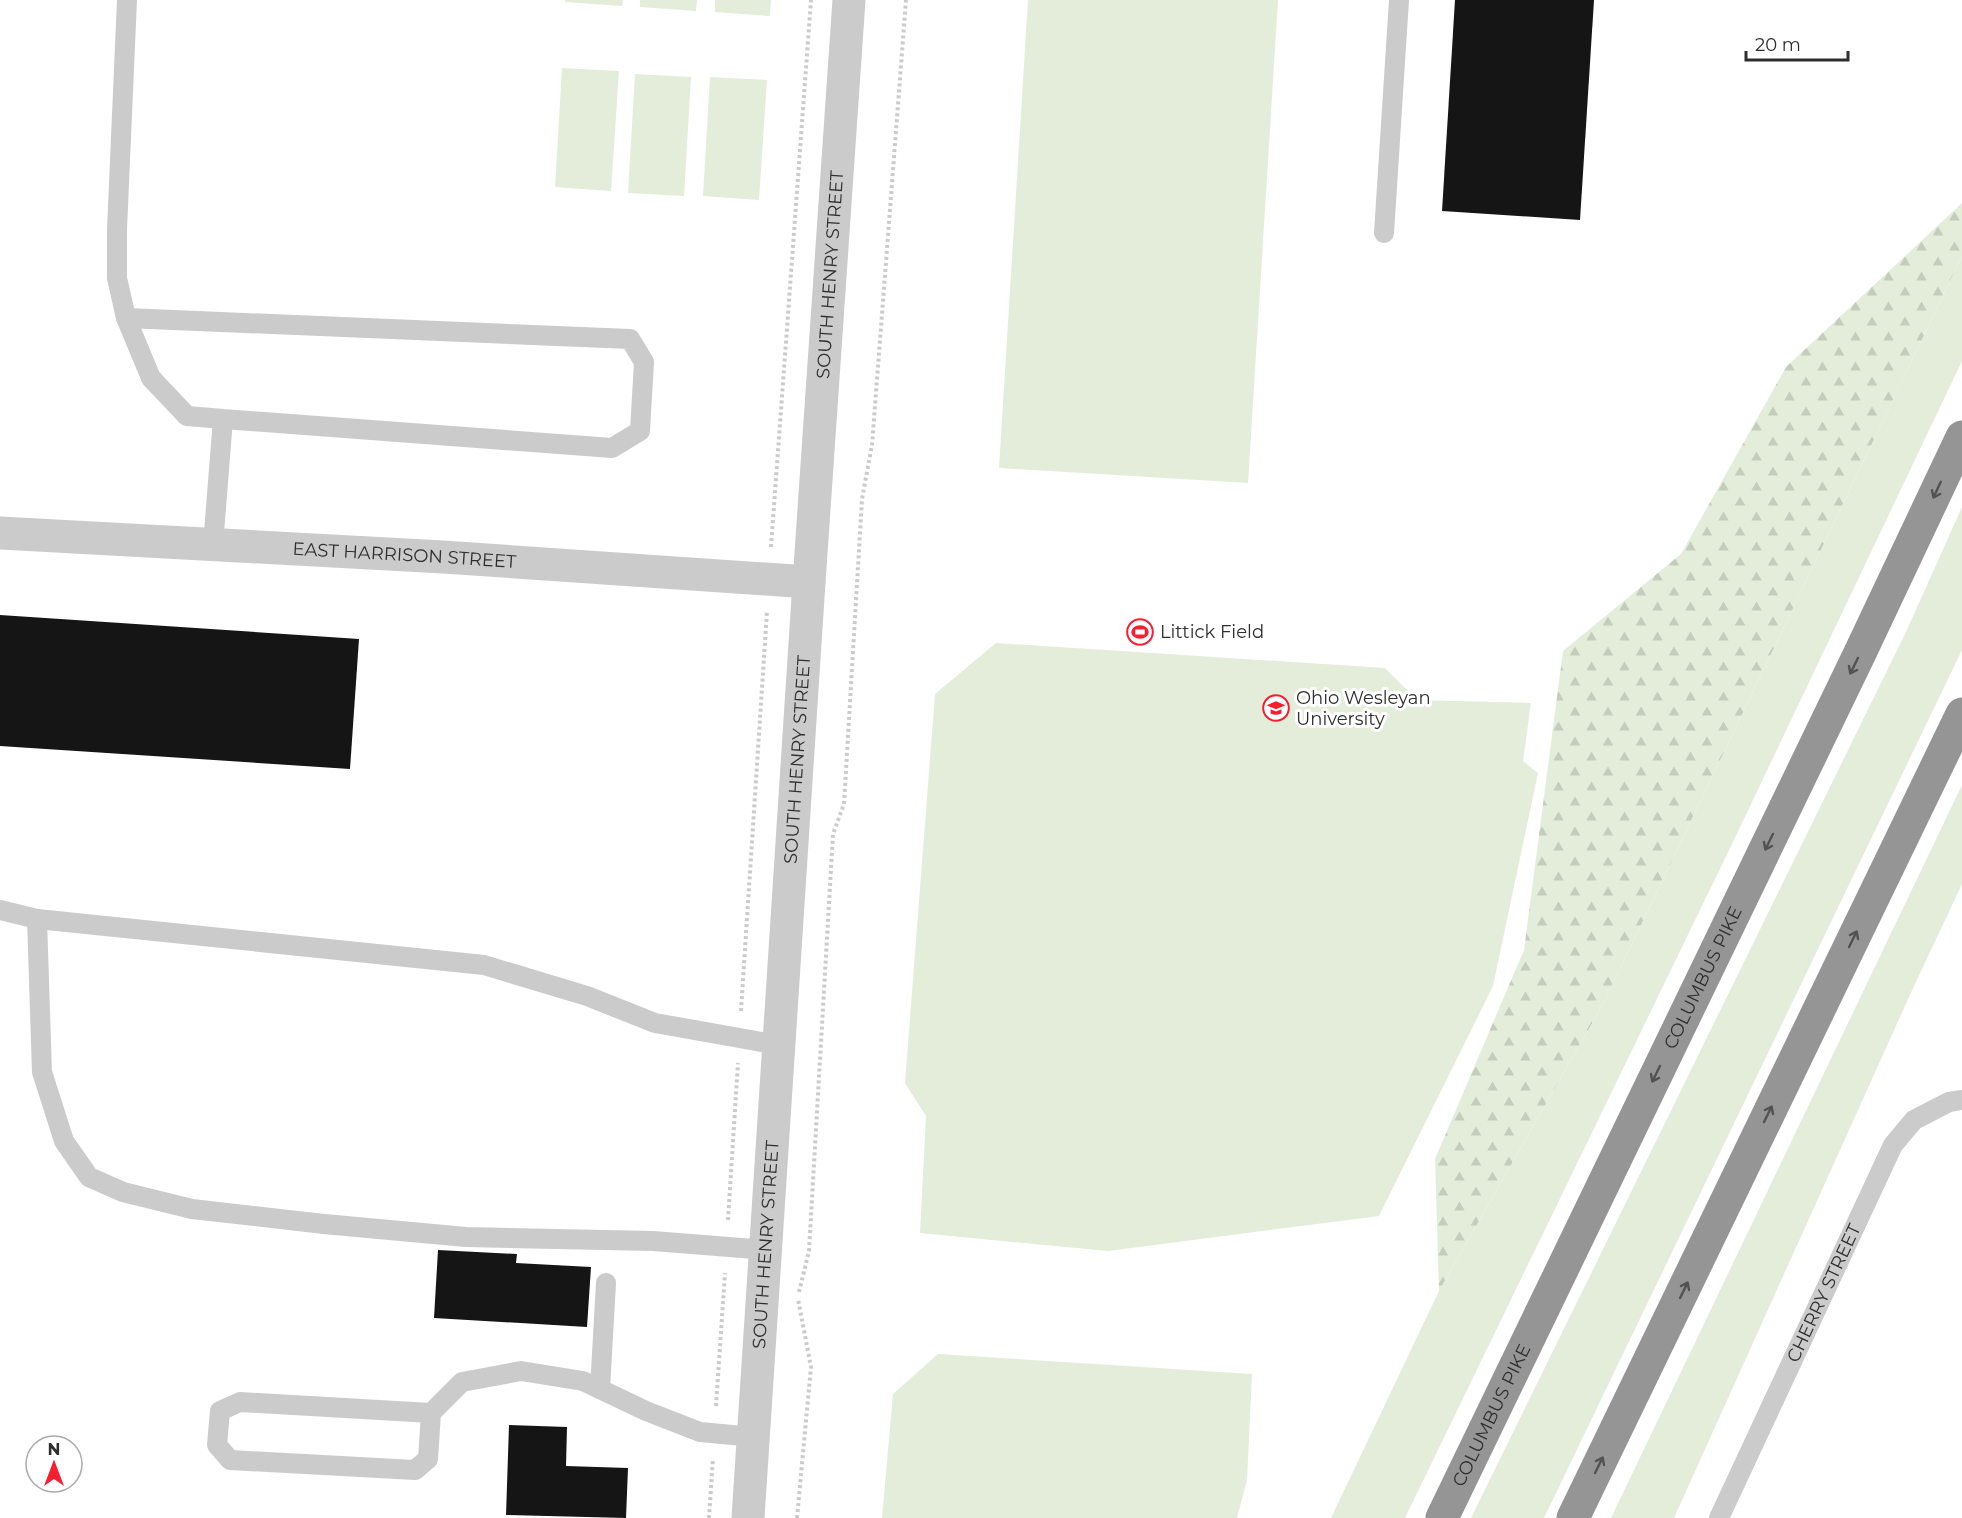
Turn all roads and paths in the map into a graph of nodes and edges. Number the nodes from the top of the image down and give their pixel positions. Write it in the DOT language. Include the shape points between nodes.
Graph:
graph roads {
  1 [pos="127,0"];
  2 [pos="811,0"];
  3 [pos="849,0"];
  4 [pos="906,0"];
  5 [pos="1399,0"];
  6 [pos="1384,233"];
  7 [pos="126,318"];
  8 [pos="223,419"];
  9 [pos="1962,437"];
  10 [pos="0,533"];
  11 [pos="213,545"];
  12 [pos="769,579"];
  13 [pos="809,582"];
  14 [pos="1962,714"];
  15 [pos="0,910"];
  16 [pos="37,919"];
  17 [pos="740,1038"];
  18 [pos="779,1045"];
  19 [pos="1962,1100"];
  20 [pos="726,1247"];
  21 [pos="766,1250"];
  22 [pos="606,1283"];
  23 [pos="600,1389"];
  24 [pos="431,1413"];
  25 [pos="714,1434"];
  26 [pos="754,1437"];
  27 [pos="709,1518"];
  28 [pos="748,1518"];
  29 [pos="797,1518"];
  30 [pos="1442,1518"];
  31 [pos="1573,1518"];
  32 [pos="1719,1518"];
  1 -- 7 [label="lane" via="117,229 117,278"];
  2 -- 12 [label="path"];
  3 -- 13 [label="street, SOUTH HENRY STREET"];
  4 -- 29 [label="path" via="873,445 862,499 844,804 833,834 809,1251 798,1298 811,1367"];
  5 -- 6 [label="lane"];
  7 -- 8 [label="lane" via="151,378 187,416"];
  7 -- 8 [label="lane" via="630,339 644,362 640,431 612,448"];
  8 -- 11 [label="lane"];
  9 -- 30 [label="highway, COLUMBUS PIKE, one-way"];
  10 -- 11 [label="street, EAST HARRISON STREET"];
  11 -- 12 [label="street, EAST HARRISON STREET"];
  12 -- 13 [label="street, EAST HARRISON STREET"];
  12 -- 17 [label="path"];
  13 -- 18 [label="street, SOUTH HENRY STREET"];
  31 -- 14 [label="highway, one-way"];
  15 -- 16 [label="lane"];
  16 -- 17 [label="lane" via="484,965 587,996 655,1023"];
  16 -- 20 [label="lane" via="42,1072 64,1141 89,1177 123,1192 192,1209 324,1224 466,1237 653,1241"];
  17 -- 18 [label="lane"];
  17 -- 20 [label="path"];
  18 -- 21 [label="street, SOUTH HENRY STREET"];
  19 -- 32 [label="lane, CHERRY STREET" via="1949,1102 1914,1120 1893,1145"];
  20 -- 21 [label="lane"];
  20 -- 25 [label="path"];
  21 -- 26 [label="street, SOUTH HENRY STREET"];
  22 -- 23 [label="lane"];
  23 -- 24 [label="lane" via="583,1381 521,1371 462,1382"];
  23 -- 25 [label="lane" via="646,1411"];
  24 -- 24 [label="lane" via="240,1402 220,1411 217,1445 230,1460 415,1470 428,1460"];
  25 -- 26 [label="lane"];
  25 -- 27 [label="path"];
  26 -- 28 [label="street, SOUTH HENRY STREET"];
}
